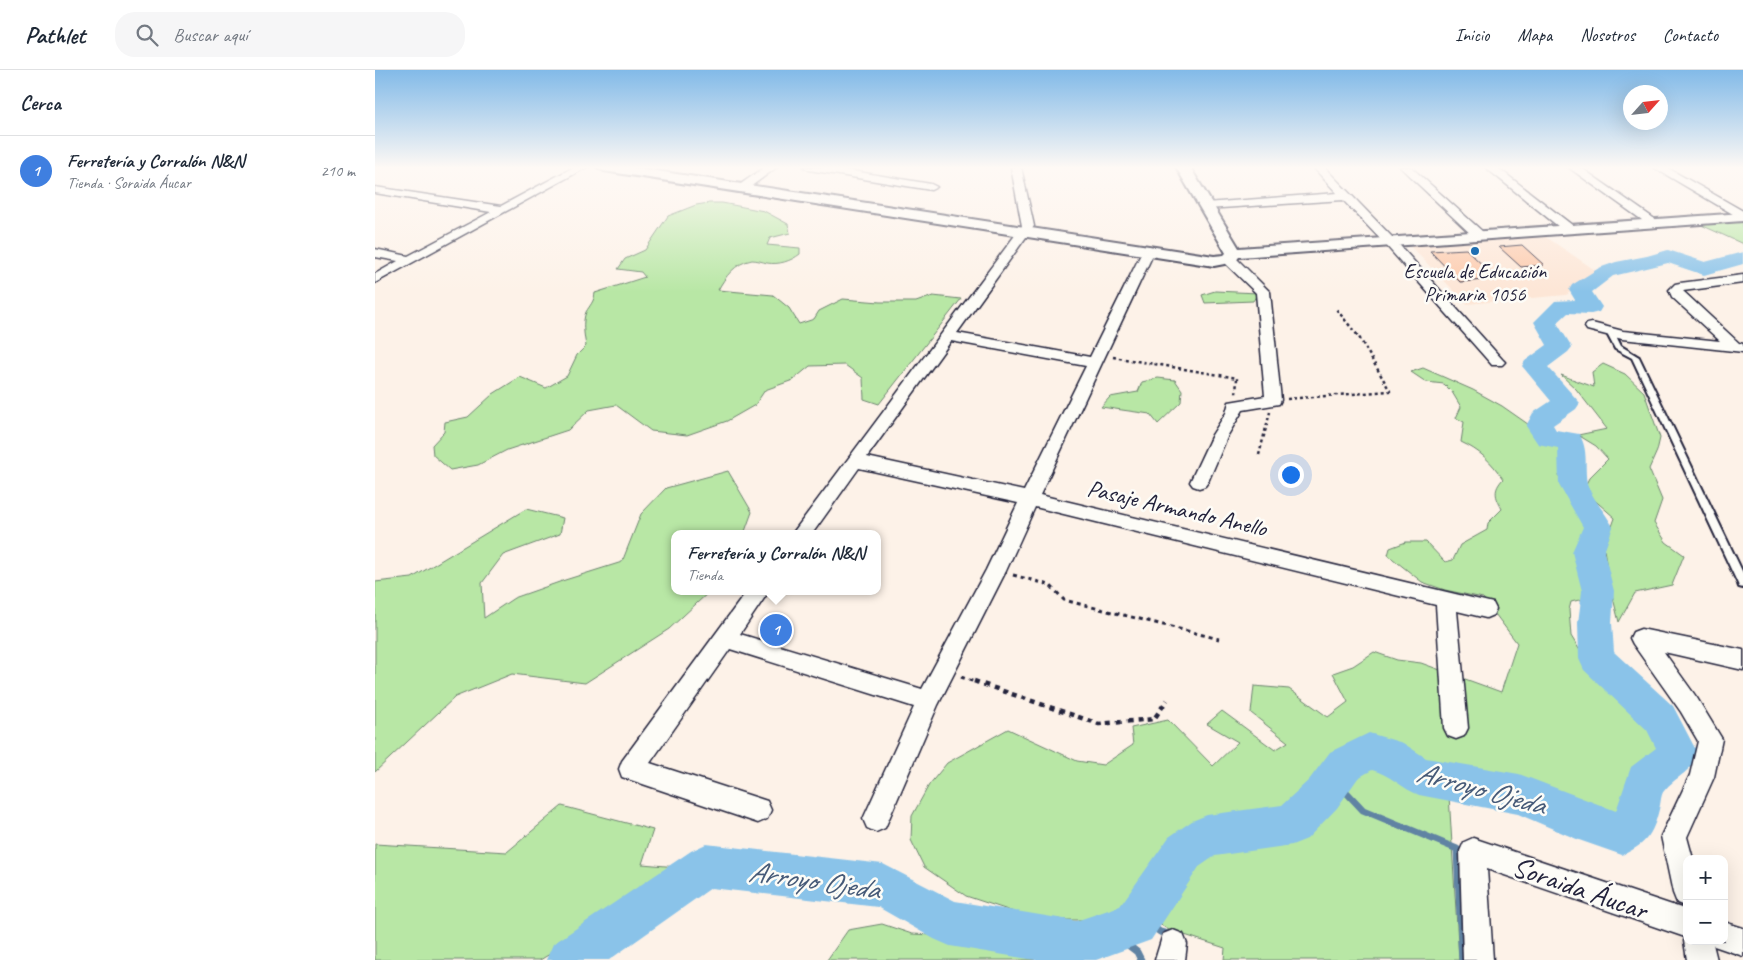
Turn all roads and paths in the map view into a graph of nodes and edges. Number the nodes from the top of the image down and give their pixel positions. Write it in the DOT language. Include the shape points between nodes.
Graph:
graph roads {
  1 [pos="494,209"];
  2 [pos="506,209"];
  3 [pos="877,209"];
  4 [pos="1024,209"];
  5 [pos="1207,209"];
  6 [pos="1357,209"];
  7 [pos="1451,209"];
  8 [pos="1543,209"];
  9 [pos="1633,209"];
  10 [pos="1729,209"];
  11 [pos="503,210"];
  12 [pos="1742,216"];
  13 [pos="1653,222"];
  14 [pos="1568,228"];
  15 [pos="1024,231"];
  16 [pos="1479,234"];
  17 [pos="1389,241"];
  18 [pos="1149,250"];
  19 [pos="375,253"];
  20 [pos="1231,256"];
  21 [pos="410,260"];
  22 [pos="375,279"];
  23 [pos="1743,279"];
  24 [pos="1335,309"];
  25 [pos="1592,327"];
  26 [pos="1611,332"];
  27 [pos="947,336"];
  28 [pos="1739,347"];
  29 [pos="1098,359"];
  30 [pos="1497,362"];
  31 [pos="1273,400"];
  32 [pos="1235,406"];
  33 [pos="1259,455"];
  34 [pos="856,461"];
  35 [pos="1199,482"];
  36 [pos="1029,499"];
  37 [pos="804,530"];
  38 [pos="996,571"];
  39 [pos="1743,584"];
  40 [pos="756,595"];
  41 [pos="1446,599"];
  42 [pos="1486,609"];
  43 [pos="724,638"];
  44 [pos="1219,639"];
  45 [pos="1743,660"];
  46 [pos="943,671"];
  47 [pos="1167,700"];
  48 [pos="928,701"];
  49 [pos="1456,728"];
  50 [pos="758,810"];
  51 [pos="876,819"];
  52 [pos="1473,851"];
  53 [pos="1683,875"];
  54 [pos="1683,923"];
  55 [pos="1728,937"];
  56 [pos="1743,942"];
  57 [pos="1699,945"];
  58 [pos="1478,960"];
  59 [pos="1702,960"];
  1 -- 11 [label="street"];
  2 -- 11 [label="street"];
  3 -- 15 [label="street"];
  4 -- 15 [label="street" via="1028,226"];
  5 -- 20 [label="street"];
  6 -- 17 [label="street"];
  7 -- 16 [label="street"];
  8 -- 14 [label="street"];
  9 -- 13 [label="street"];
  10 -- 12 [label="street"];
  11 -- 21 [label="street"];
  12 -- 13 [label="street"];
  13 -- 14 [label="street"];
  14 -- 16 [label="street"];
  15 -- 18 [label="street"];
  15 -- 27 [label="street"];
  16 -- 17 [label="street"];
  17 -- 20 [label="street"];
  17 -- 30 [label="street"];
  18 -- 20 [label="street" via="1215,261"];
  18 -- 29 [label="street"];
  19 -- 21 [label="street"];
  20 -- 31 [label="street" via="1263,292"];
  21 -- 22 [label="street"];
  23 -- 28 [label="street" via="1676,290"];
  24 -- 31 [label="path" via="1346,319 1390,390"];
  25 -- 26 [label="street"];
  26 -- 28 [label="street"];
  26 -- 39 [label="lane" via="1618,347 1635,357"];
  27 -- 29 [label="street"];
  27 -- 34 [label="street"];
  29 -- 32 [label="path" via="1237,378"];
  29 -- 36 [label="street"];
  31 -- 32 [label="street"];
  31 -- 33 [label="path"];
  32 -- 35 [label="street"];
  34 -- 36 [label="street, Pasaje Armando Anello"];
  34 -- 37 [label="street"];
  36 -- 38 [label="street"];
  36 -- 41 [label="street, Pasaje Armando Anello"];
  38 -- 44 [label="path" via="1050,584 1064,600"];
  38 -- 46 [label="street"];
  40 -- 43 [label="street"];
  41 -- 42 [label="street, Pasaje Armando Anello"];
  41 -- 49 [label="street"];
  43 -- 48 [label="street"];
  43 -- 50 [label="street" via="631,770"];
  45 -- 53 [label="street" via="1641,638 1710,739 1702,777 1674,836"];
  46 -- 47 [label="path" via="1099,724 1154,719"];
  46 -- 48 [label="street"];
  48 -- 51 [label="street"];
  52 -- 54 [label="street, Soraida Áucar"];
  52 -- 58 [label="street"];
  55 -- 56 [label="street"];
  57 -- 59 [label="street"];
}
